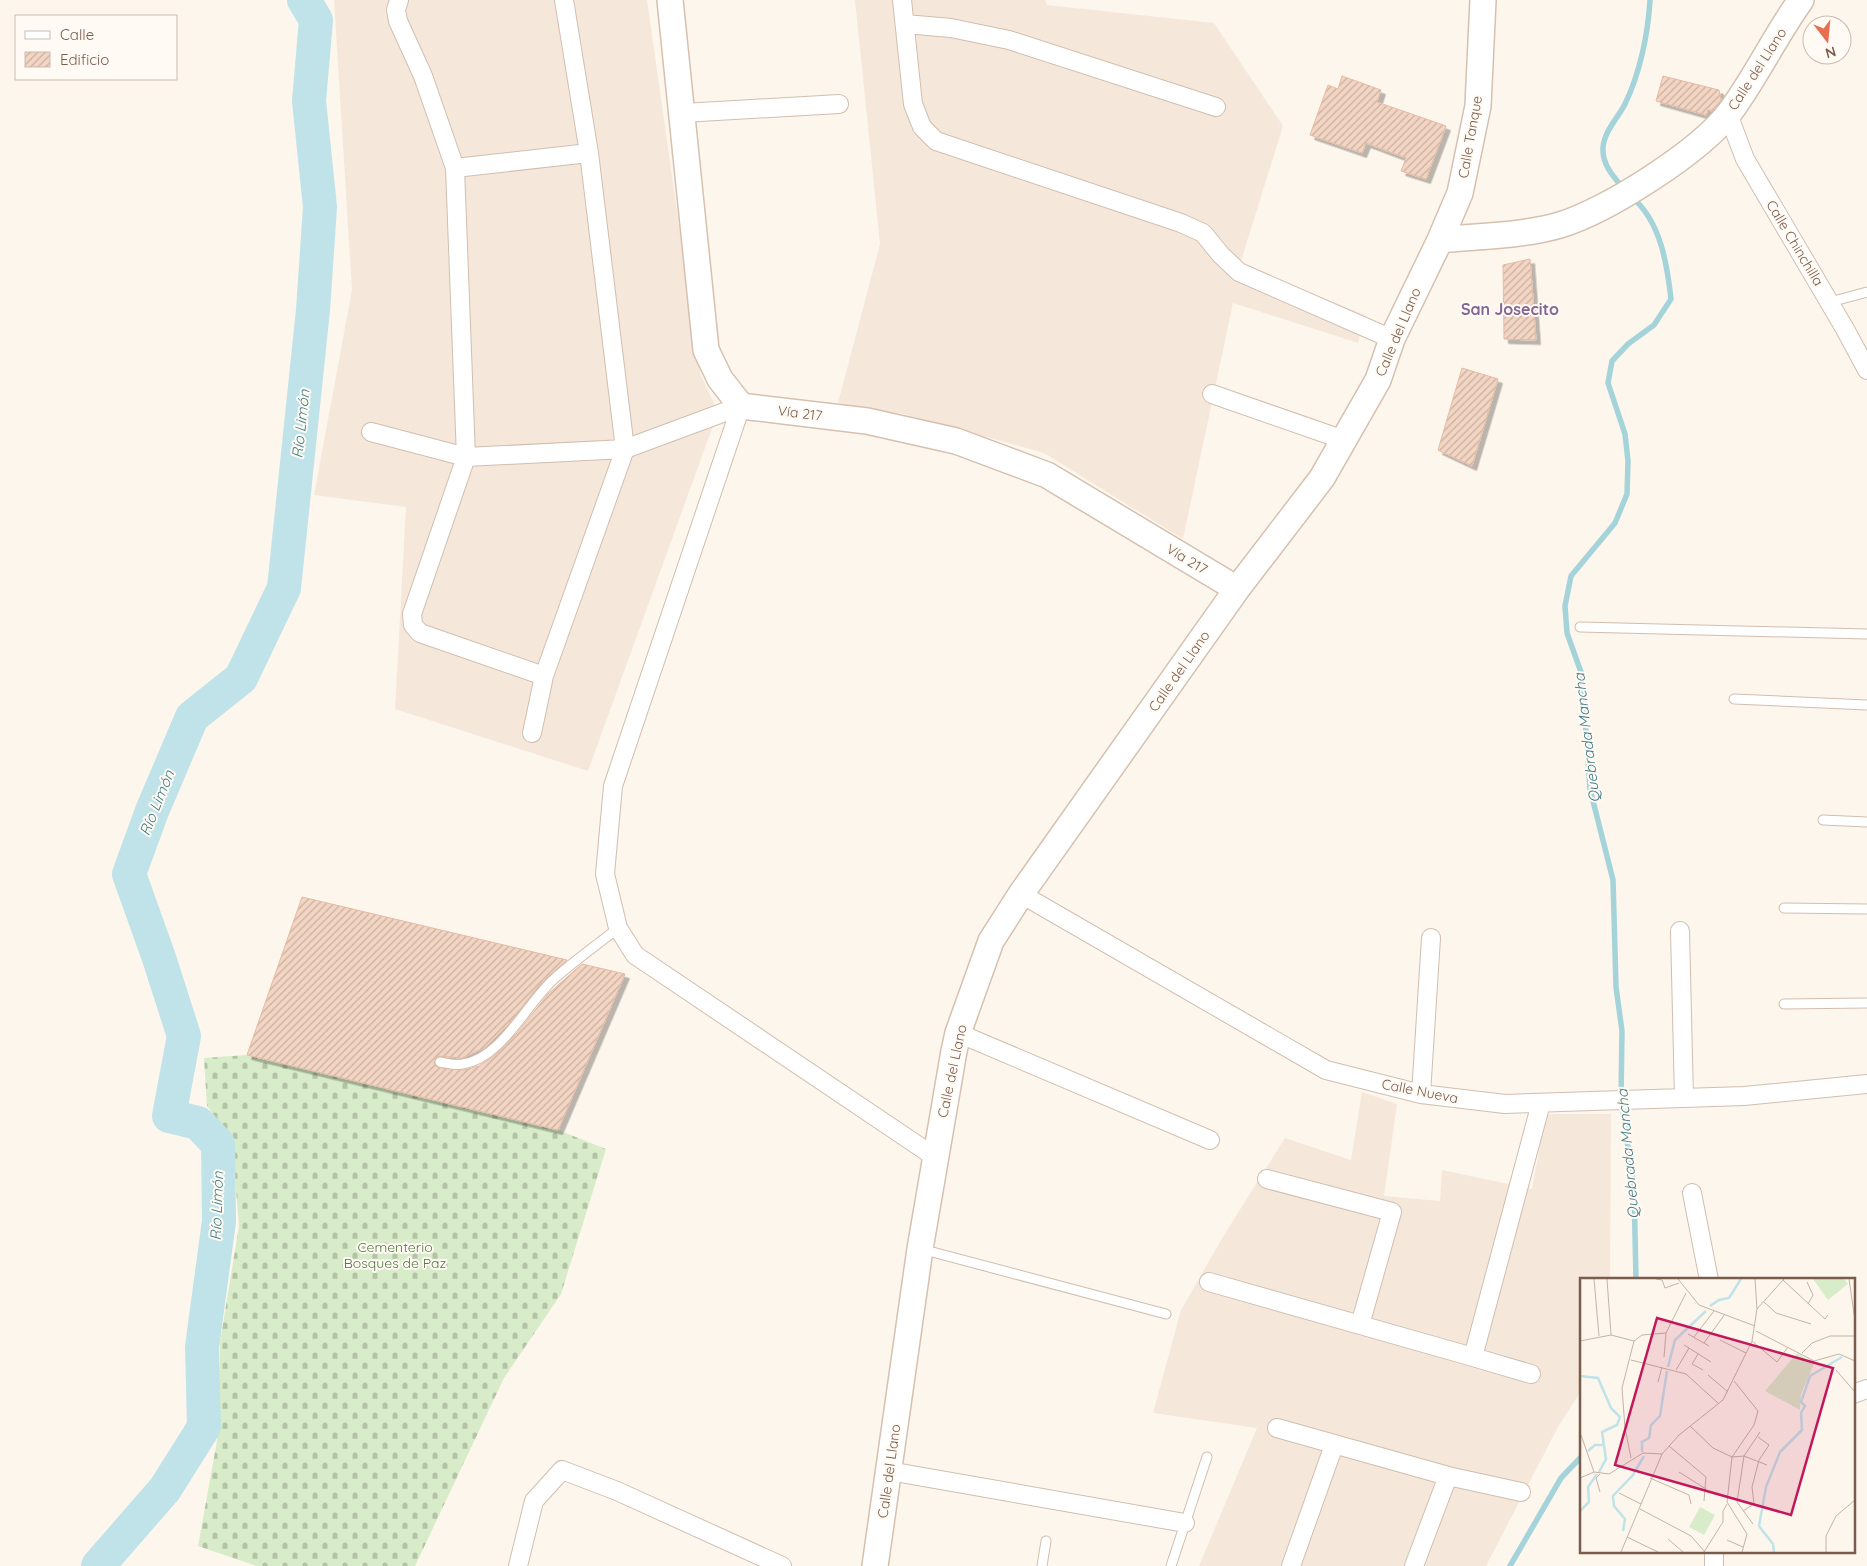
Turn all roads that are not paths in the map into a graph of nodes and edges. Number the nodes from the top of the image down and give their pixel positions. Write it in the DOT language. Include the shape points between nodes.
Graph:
graph roads {
  1 [pos="399,0"];
  2 [pos="564,0"];
  3 [pos="670,0"];
  4 [pos="902,0"];
  5 [pos="1484,0"];
  6 [pos="1801,0"];
  7 [pos="905,24"];
  8 [pos="839,104"];
  9 [pos="1216,107"];
  10 [pos="683,113"];
  11 [pos="1728,114"];
  12 [pos="589,153"];
  13 [pos="455,168"];
  14 [pos="1440,240"];
  15 [pos="1867,292"];
  16 [pos="1830,302"];
  17 [pos="1392,339"];
  18 [pos="1867,370"];
  19 [pos="1212,394"];
  20 [pos="741,406"];
  21 [pos="371,432"];
  22 [pos="1344,440"];
  23 [pos="625,449"];
  24 [pos="466,457"];
  25 [pos="1237,589"];
  26 [pos="1580,627"];
  27 [pos="1867,634"];
  28 [pos="544,676"];
  29 [pos="1734,699"];
  30 [pos="1867,705"];
  31 [pos="532,733"];
  32 [pos="1823,820"];
  33 [pos="1867,822"];
  34 [pos="1021,894"];
  35 [pos="1784,908"];
  36 [pos="1867,909"];
  37 [pos="618,928"];
  38 [pos="1680,931"];
  39 [pos="1431,938"];
  40 [pos="1867,1003"];
  41 [pos="1784,1004"];
  42 [pos="958,1033"];
  43 [pos="440,1062"];
  44 [pos="1867,1084"];
  45 [pos="1421,1094"];
  46 [pos="1684,1098"];
  47 [pos="1540,1102"];
  48 [pos="1210,1140"];
  49 [pos="936,1157"];
  50 [pos="1267,1179"];
  51 [pos="1692,1194"];
  52 [pos="920,1249"];
  53 [pos="1709,1278"];
  54 [pos="1209,1282"];
  55 [pos="1166,1314"];
  56 [pos="1360,1325"];
  57 [pos="1473,1356"];
  58 [pos="1532,1374"];
  59 [pos="1867,1389"];
  60 [pos="1854,1394"];
  61 [pos="1277,1428"];
  62 [pos="1334,1445"];
  63 [pos="1207,1457"];
  64 [pos="888,1471"];
  65 [pos="1448,1476"];
  66 [pos="1521,1492"];
  67 [pos="1186,1523"];
  68 [pos="1046,1541"];
  69 [pos="518,1566"];
  70 [pos="782,1566"];
  71 [pos="875,1566"];
  72 [pos="1042,1566"];
  73 [pos="1172,1566"];
  74 [pos="1291,1566"];
  75 [pos="1414,1566"];
  1 -- 13 [label="street" via="396,10 398,21 423,76"];
  2 -- 12 [label="street"];
  3 -- 10 [label="main road"];
  4 -- 7 [label="street"];
  5 -- 14 [label="main road, Calle Tanque" via="1478,106 1460,194"];
  6 -- 11 [label="main road, Calle del Llano" via="1757,74"];
  7 -- 9 [label="street" via="951,28 1009,40"];
  7 -- 17 [label="street" via="913,104 922,127 936,141 1181,223 1203,233 1239,272"];
  8 -- 10 [label="street"];
  10 -- 20 [label="main road" via="706,350 720,379"];
  11 -- 14 [label="main road, Calle del Llano" via="1683,156 1580,217 1539,229"];
  11 -- 16 [label="street, Calle Chinchilla" via="1745,160"];
  12 -- 13 [label="street"];
  12 -- 23 [label="street"];
  13 -- 24 [label="street"];
  14 -- 17 [label="main road, Calle del Llano"];
  15 -- 16 [label="lane"];
  16 -- 18 [label="street, Calle Chinchilla"];
  17 -- 22 [label="main road, Calle del Llano" via="1378,380"];
  19 -- 22 [label="street"];
  20 -- 23 [label="street"];
  20 -- 25 [label="main road, Vía 217" via="867,421 956,442 1047,475"];
  20 -- 37 [label="street" via="613,786 605,874"];
  21 -- 24 [label="street"];
  22 -- 25 [label="main road, Calle del Llano" via="1322,478"];
  23 -- 24 [label="street"];
  23 -- 28 [label="street"];
  24 -- 28 [label="street" via="412,614 413,625 420,633"];
  25 -- 34 [label="main road, Calle del Llano"];
  26 -- 27 [label="lane"];
  28 -- 31 [label="street"];
  29 -- 30 [label="lane"];
  32 -- 33 [label="lane"];
  34 -- 42 [label="main road, Calle del Llano" via="991,940"];
  34 -- 45 [label="street, Calle Nueva" via="1326,1070"];
  35 -- 36 [label="lane"];
  37 -- 43 [label="lane" via="553,980 517,1023 485,1054 460,1065"];
  37 -- 49 [label="street" via="634,955"];
  38 -- 46 [label="street"];
  39 -- 45 [label="street"];
  40 -- 41 [label="lane"];
  42 -- 48 [label="street"];
  42 -- 49 [label="main road, Calle del Llano"];
  44 -- 46 [label="street, Calle Nueva" via="1744,1096"];
  45 -- 47 [label="street, Calle Nueva" via="1505,1104"];
  46 -- 47 [label="street, Calle Nueva"];
  47 -- 57 [label="street"];
  49 -- 52 [label="main road, Calle del Llano"];
  50 -- 56 [label="street" via="1392,1212"];
  51 -- 53 [label="street"];
  52 -- 55 [label="lane"];
  52 -- 64 [label="main road, Calle del Llano"];
  54 -- 56 [label="street"];
  56 -- 57 [label="street"];
  57 -- 58 [label="street"];
  59 -- 60 [label="street"];
  61 -- 62 [label="street"];
  62 -- 65 [label="street"];
  62 -- 74 [label="street"];
  63 -- 67 [label="lane"];
  64 -- 67 [label="street"];
  64 -- 71 [label="main road, Calle del Llano"];
  65 -- 66 [label="street"];
  65 -- 75 [label="street"];
  67 -- 73 [label="lane"];
  68 -- 72 [label="lane"];
  69 -- 70 [label="street" via="534,1501 562,1470 617,1491"];
}
